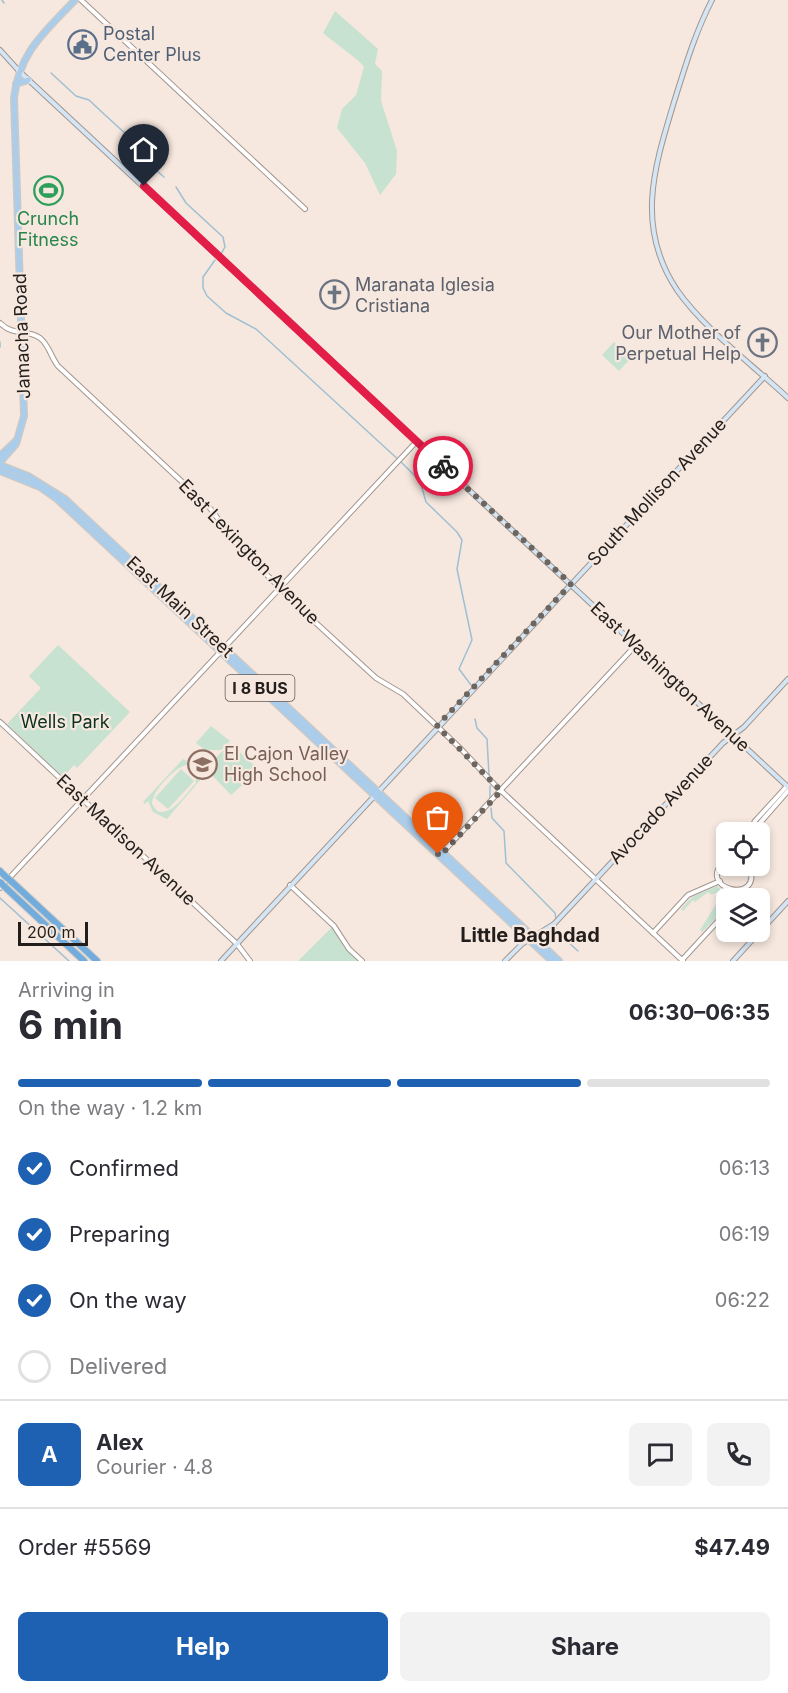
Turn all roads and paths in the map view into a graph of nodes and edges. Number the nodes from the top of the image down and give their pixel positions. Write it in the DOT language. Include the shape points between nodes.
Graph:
graph roads {
  1 [pos="75,0"];
  2 [pos="81,0"];
  3 [pos="712,0"];
  4 [pos="0,50"];
  5 [pos="19,72"];
  6 [pos="28,80"];
  7 [pos="15,84"];
  8 [pos="305,209"];
  9 [pos="0,323"];
  10 [pos="21,333"];
  11 [pos="765,376"];
  12 [pos="788,398"];
  13 [pos="417,441"];
  14 [pos="3,464"];
  15 [pos="0,472"];
  16 [pos="571,584"];
  17 [pos="281,587"];
  18 [pos="636,645"];
  19 [pos="222,649"];
  20 [pos="788,679"];
  21 [pos="0,722"];
  22 [pos="437,726"];
  23 [pos="732,735"];
  24 [pos="788,788"];
  25 [pos="501,791"];
  26 [pos="376,793"];
  27 [pos="83,799"];
  28 [pos="755,822"];
  29 [pos="442,854"];
  30 [pos="2,874"];
  31 [pos="720,876"];
  32 [pos="752,876"];
  33 [pos="595,880"];
  34 [pos="720,881"];
  35 [pos="0,882"];
  36 [pos="290,885"];
  37 [pos="3,888"];
  38 [pos="728,888"];
  39 [pos="742,888"];
  40 [pos="788,901"];
  41 [pos="716,923"];
  42 [pos="653,933"];
  43 [pos="531,938"];
  44 [pos="67,945"];
  45 [pos="237,945"];
  46 [pos="78,961"];
  47 [pos="84,961"];
  48 [pos="99,961"];
  49 [pos="221,961"];
  50 [pos="250,961"];
  51 [pos="362,961"];
  52 [pos="505,961"];
  53 [pos="552,961"];
  54 [pos="559,961"];
  55 [pos="682,961"];
  56 [pos="733,961"];
  1 -- 5 [label="main road, Jamacha Road" via="33,44"];
  2 -- 8 [label="street"];
  3 -- 11 [label="main road" via="686,60 653,178 654,233 662,262 686,302"];
  4 -- 5 [label="main road, East Washington Avenue"];
  5 -- 6 [label="main road, East Washington Avenue"];
  5 -- 7 [label="main road, Jamacha Road"];
  6 -- 7 [label="main road"];
  6 -- 13 [label="main road, East Washington Avenue"];
  7 -- 10 [label="main road, Jamacha Road"];
  9 -- 10 [label="street, East Lexington Avenue"];
  10 -- 14 [label="main road, Jamacha Road" via="24,416 17,440"];
  10 -- 17 [label="street, East Lexington Avenue" via="34,334 45,343 58,366 209,507 242,550"];
  11 -- 12 [label="main road"];
  11 -- 16 [label="main road, South Mollison Avenue"];
  13 -- 16 [label="main road, East Washington Avenue"];
  13 -- 17 [label="street"];
  14 -- 15 [label="main road, East Main Street"];
  14 -- 19 [label="main road, East Main Street / I 8 BUS" via="82,518"];
  16 -- 18 [label="main road, East Washington Avenue"];
  16 -- 22 [label="main road, South Mollison Avenue"];
  17 -- 19 [label="street"];
  17 -- 22 [label="street, East Lexington Avenue" via="367,670 403,694"];
  18 -- 23 [label="main road, East Washington Avenue"];
  18 -- 25 [label="street"];
  19 -- 26 [label="main road, East Main Street / I 8 BUS"];
  19 -- 27 [label="street"];
  20 -- 23 [label="main road, Avocado Avenue"];
  21 -- 27 [label="street, East Madison Avenue"];
  22 -- 25 [label="street, East Lexington Avenue"];
  22 -- 26 [label="main road, South Mollison Avenue"];
  23 -- 24 [label="main road, East Washington Avenue"];
  23 -- 33 [label="main road, Avocado Avenue"];
  24 -- 28 [label="street"];
  25 -- 29 [label="street"];
  25 -- 33 [label="street, East Lexington Avenue"];
  26 -- 29 [label="main road, East Main Street / I 8 BUS"];
  26 -- 36 [label="main road, South Mollison Avenue"];
  27 -- 37 [label="street"];
  27 -- 45 [label="street, East Madison Avenue"];
  29 -- 43 [label="main road, East Main Street / I 8 BUS"];
  30 -- 48 [label="highway, bridge"];
  31 -- 34 [label="street"];
  32 -- 39 [label="street"];
  33 -- 42 [label="street, East Lexington Avenue"];
  33 -- 43 [label="main road, Avocado Avenue" via="554,924"];
  34 -- 38 [label="street"];
  34 -- 42 [label="street" via="688,895"];
  35 -- 37 [label="highway, bridge"];
  36 -- 45 [label="main road, South Mollison Avenue"];
  36 -- 51 [label="street" via="334,926"];
  37 -- 44 [label="highway"];
  40 -- 56 [label="main road"];
  41 -- 55 [label="street"];
  42 -- 55 [label="street, East Lexington Avenue"];
  43 -- 52 [label="main road, Avocado Avenue"];
  43 -- 53 [label="main road, East Main Street / I 8 BUS"];
  43 -- 54 [label="main road, East Main Street / I 8 BUS"];
  44 -- 46 [label="highway"];
  44 -- 47 [label="highway"];
  45 -- 49 [label="main road, South Mollison Avenue"];
  45 -- 50 [label="street, East Madison Avenue"];
}
